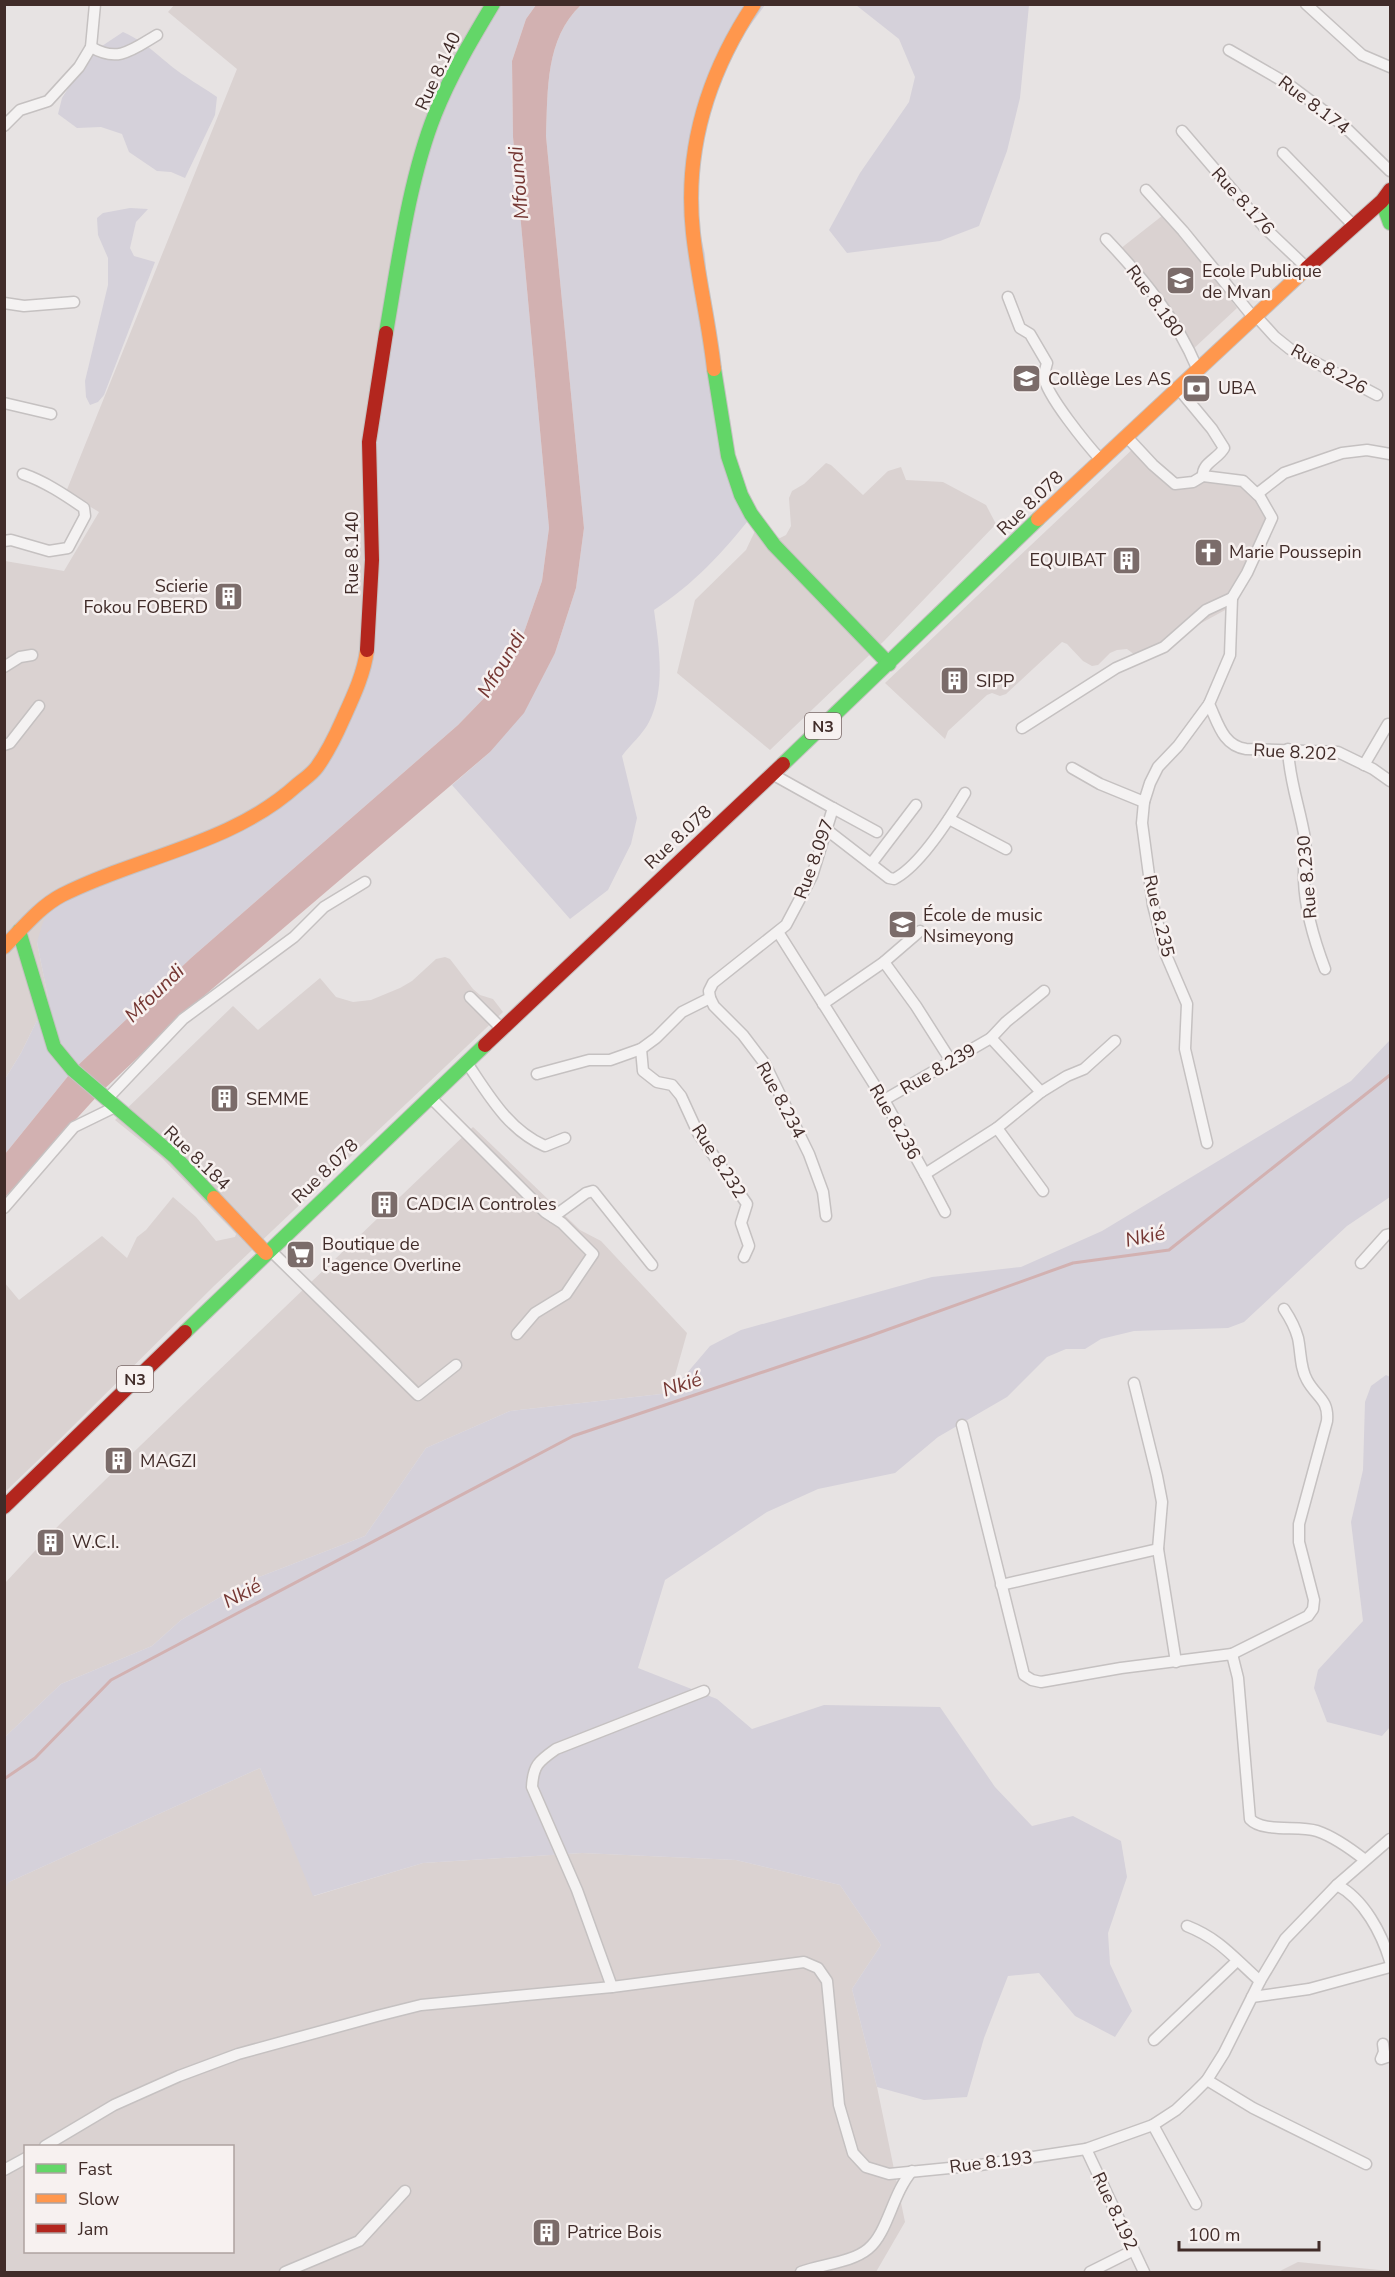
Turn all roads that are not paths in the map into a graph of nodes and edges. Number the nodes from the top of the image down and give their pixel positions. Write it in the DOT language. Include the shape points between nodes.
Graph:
graph roads {
  1 [pos="95,4"];
  2 [pos="493,4"];
  3 [pos="754,4"];
  4 [pos="1306,4"];
  5 [pos="156,35"];
  6 [pos="91,47"];
  7 [pos="1229,50"];
  8 [pos="1390,67"];
  9 [pos="4,126"];
  10 [pos="1182,131"];
  11 [pos="1283,153"];
  12 [pos="1390,171"];
  13 [pos="1146,190"];
  14 [pos="1386,195"];
  15 [pos="1390,223"];
  16 [pos="1353,225"];
  17 [pos="1106,239"];
  18 [pos="1306,267"];
  19 [pos="1008,297"];
  20 [pos="74,302"];
  21 [pos="4,303"];
  22 [pos="1254,316"];
  23 [pos="1197,369"];
  24 [pos="1178,388"];
  25 [pos="1377,395"];
  26 [pos="4,403"];
  27 [pos="51,414"];
  28 [pos="1126,436"];
  29 [pos="1390,454"];
  30 [pos="1101,460"];
  31 [pos="23,474"];
  32 [pos="1203,476"];
  33 [pos="1257,494"];
  34 [pos="4,541"];
  35 [pos="1232,598"];
  36 [pos="32,655"];
  37 [pos="889,664"];
  38 [pos="4,667"];
  39 [pos="1209,704"];
  40 [pos="39,706"];
  41 [pos="1389,724"];
  42 [pos="1022,728"];
  43 [pos="4,746"];
  44 [pos="1288,749"];
  45 [pos="1364,765"];
  46 [pos="1072,768"];
  47 [pos="772,774"];
  48 [pos="1390,781"];
  49 [pos="965,793"];
  50 [pos="1144,802"];
  51 [pos="916,805"];
  52 [pos="833,808"];
  53 [pos="949,819"];
  54 [pos="827,830"];
  55 [pos="877,832"];
  56 [pos="1006,849"];
  57 [pos="871,864"];
  58 [pos="365,882"];
  59 [pos="920,931"];
  60 [pos="19,932"];
  61 [pos="778,932"];
  62 [pos="4,947"];
  63 [pos="884,962"];
  64 [pos="1325,969"];
  65 [pos="1044,991"];
  66 [pos="470,997"];
  67 [pos="710,998"];
  68 [pos="823,1004"];
  69 [pos="502,1029"];
  70 [pos="991,1038"];
  71 [pos="1115,1041"];
  72 [pos="641,1049"];
  73 [pos="951,1061"];
  74 [pos="467,1063"];
  75 [pos="537,1074"];
  76 [pos="1041,1092"];
  77 [pos="430,1097"];
  78 [pos="107,1100"];
  79 [pos="884,1100"];
  80 [pos="997,1128"];
  81 [pos="565,1138"];
  82 [pos="1207,1143"];
  83 [pos="925,1174"];
  84 [pos="1043,1191"];
  85 [pos="4,1208"];
  86 [pos="945,1212"];
  87 [pos="826,1216"];
  88 [pos="553,1217"];
  89 [pos="1390,1234"];
  90 [pos="268,1251"];
  91 [pos="744,1257"];
  92 [pos="1361,1263"];
  93 [pos="652,1264"];
  94 [pos="1284,1309"];
  95 [pos="517,1334"];
  96 [pos="456,1365"];
  97 [pos="1134,1383"];
  98 [pos="962,1425"];
  99 [pos="4,1507"];
  100 [pos="1158,1549"];
  101 [pos="1001,1584"];
  102 [pos="1232,1654"];
  103 [pos="1176,1662"];
  104 [pos="704,1690"];
  105 [pos="1390,1839"];
  106 [pos="1365,1860"];
  107 [pos="1337,1885"];
  108 [pos="1187,1926"];
  109 [pos="1237,1961"];
  110 [pos="1390,1961"];
  111 [pos="1390,1967"];
  112 [pos="1260,1981"];
  113 [pos="612,1988"];
  114 [pos="1252,1997"];
  115 [pos="1154,2040"];
  116 [pos="1383,2044"];
  117 [pos="1390,2056"];
  118 [pos="1207,2080"];
  119 [pos="1153,2125"];
  120 [pos="47,2145"];
  121 [pos="1086,2150"];
  122 [pos="24,2159"];
  123 [pos="1366,2164"];
  124 [pos="4,2170"];
  125 [pos="912,2171"];
  126 [pos="405,2191"];
  127 [pos="1196,2204"];
  128 [pos="1132,2251"];
  129 [pos="285,2272"];
  130 [pos="801,2272"];
  131 [pos="1090,2272"];
  132 [pos="1144,2272"];
  1 -- 6 [label="street"];
  2 -- 60 [label="main road, Rue 8.140" via="435,114 414,185 369,442 372,560 365,663 337,732 316,768 286,795 243,824 60,896"];
  3 -- 37 [label="main road" via="736,28 716,69 693,151 694,233 729,466 742,498 766,535"];
  4 -- 8 [label="street" via="1362,55"];
  5 -- 6 [label="street" via="135,49 116,55"];
  6 -- 9 [label="street" via="79,67 48,101 20,110"];
  7 -- 12 [label="street, Rue 8.174" via="1288,84 1344,126"];
  10 -- 18 [label="street, Rue 8.176" via="1265,228"];
  11 -- 16 [label="street"];
  13 -- 22 [label="street, Rue 8.226"];
  14 -- 15 [label="main road"];
  14 -- 16 [label="main road, Rue 8.078 / N3"];
  16 -- 18 [label="main road, Rue 8.078 / N3"];
  17 -- 23 [label="street, Rue 8.180" via="1169,314"];
  18 -- 22 [label="main road, Rue 8.078 / N3"];
  19 -- 30 [label="street" via="1020,327 1030,334 1047,363 1044,377 1053,397"];
  20 -- 21 [label="street" via="24,306"];
  22 -- 23 [label="main road, Rue 8.078 / N3"];
  22 -- 25 [label="street, Rue 8.226" via="1290,349"];
  23 -- 24 [label="main road, Rue 8.078 / N3"];
  24 -- 28 [label="main road, Rue 8.078 / N3"];
  24 -- 32 [label="street" via="1224,448 1205,466"];
  26 -- 27 [label="street"];
  28 -- 30 [label="main road, Rue 8.078 / N3"];
  28 -- 32 [label="street" via="1174,484 1193,482"];
  29 -- 33 [label="street" via="1367,450 1342,453 1284,473"];
  30 -- 37 [label="main road, Rue 8.078 / N3"];
  31 -- 34 [label="street" via="84,508 85,516 68,548 49,551"];
  32 -- 33 [label="street" via="1243,481"];
  33 -- 35 [label="street" via="1270,512 1271,523"];
  35 -- 39 [label="street" via="1230,656"];
  35 -- 42 [label="street" via="1206,610 1164,647 1116,668"];
  36 -- 38 [label="street"];
  37 -- 47 [label="main road, Rue 8.078 / N3"];
  39 -- 44 [label="street, Rue 8.202" via="1220,729 1235,748"];
  39 -- 50 [label="street, Rue 8.235" via="1158,767"];
  40 -- 43 [label="street"];
  41 -- 45 [label="street"];
  44 -- 45 [label="street, Rue 8.202" via="1338,752"];
  44 -- 64 [label="street, Rue 8.230" via="1292,786 1306,842 1308,916"];
  45 -- 48 [label="street, Rue 8.202"];
  46 -- 50 [label="street"];
  47 -- 52 [label="street, Rue 8.097"];
  47 -- 69 [label="main road, Rue 8.078 / N3"];
  49 -- 53 [label="street"];
  50 -- 82 [label="street, Rue 8.235" via="1143,832 1153,905 1166,955 1187,1004 1185,1049"];
  51 -- 57 [label="street"];
  52 -- 54 [label="street, Rue 8.097"];
  52 -- 55 [label="street"];
  53 -- 56 [label="street"];
  53 -- 57 [label="street" via="899,877 889,878"];
  54 -- 57 [label="street"];
  54 -- 61 [label="street, Rue 8.097" via="800,901"];
  58 -- 78 [label="street" via="324,908 294,937 183,1019"];
  59 -- 63 [label="street"];
  60 -- 62 [label="main road, Rue 8.140"];
  60 -- 78 [label="main road, Rue 8.184" via="54,1047"];
  61 -- 67 [label="street, Rue 8.097" via="712,983"];
  61 -- 68 [label="street, Rue 8.236"];
  63 -- 68 [label="street"];
  63 -- 73 [label="street"];
  65 -- 70 [label="street"];
  66 -- 69 [label="street"];
  67 -- 72 [label="street" via="682,1012"];
  67 -- 87 [label="street, Rue 8.234" via="765,1064 809,1154 823,1192"];
  68 -- 79 [label="street, Rue 8.236"];
  69 -- 74 [label="main road, Rue 8.078 / N3"];
  70 -- 73 [label="street, Rue 8.239"];
  70 -- 76 [label="street, Rue 8.239"];
  71 -- 76 [label="street, Rue 8.236" via="1084,1069"];
  72 -- 75 [label="street" via="610,1060 589,1060"];
  72 -- 91 [label="street, Rue 8.232" via="643,1071 657,1082 672,1086 681,1096 698,1133 747,1204 741,1223 749,1246"];
  73 -- 79 [label="street, Rue 8.239"];
  74 -- 77 [label="main road, Rue 8.078 / N3"];
  74 -- 81 [label="street" via="506,1117 526,1137 545,1146"];
  76 -- 80 [label="street, Rue 8.236"];
  77 -- 88 [label="street"];
  77 -- 90 [label="main road, Rue 8.078 / N3"];
  78 -- 85 [label="street" via="75,1127"];
  78 -- 90 [label="main road, Rue 8.184" via="175,1157"];
  79 -- 83 [label="street, Rue 8.236"];
  80 -- 83 [label="street, Rue 8.236"];
  80 -- 84 [label="street"];
  83 -- 86 [label="street"];
  88 -- 93 [label="street" via="593,1191"];
  88 -- 95 [label="street" via="593,1254 566,1294 535,1313"];
  89 -- 92 [label="street"];
  90 -- 96 [label="street" via="418,1395"];
  90 -- 99 [label="main road, Rue 8.078 / N3"];
  94 -- 102 [label="street" via="1295,1327 1307,1382 1328,1411 1299,1524 1313,1609 1308,1616"];
  97 -- 100 [label="street" via="1161,1502"];
  98 -- 101 [label="street"];
  100 -- 101 [label="street"];
  100 -- 103 [label="street"];
  101 -- 103 [label="street" via="1024,1675 1032,1680 1041,1682"];
  102 -- 103 [label="street"];
  102 -- 106 [label="street" via="1238,1678 1250,1819 1262,1827 1317,1831 1343,1843"];
  104 -- 113 [label="street" via="556,1749 533,1772 532,1787 577,1890"];
  105 -- 106 [label="street, Rue 8.193"];
  106 -- 107 [label="street, Rue 8.193"];
  107 -- 110 [label="street" via="1375,1925"];
  107 -- 112 [label="street, Rue 8.193" via="1285,1939"];
  108 -- 109 [label="street" via="1221,1944"];
  109 -- 112 [label="street"];
  109 -- 115 [label="street"];
  111 -- 114 [label="street" via="1309,1989"];
  112 -- 114 [label="street, Rue 8.193"];
  113 -- 120 [label="street, Rue 8.193" via="421,2005 238,2054 114,2105"];
  113 -- 125 [label="street, Rue 8.193" via="804,1962 818,1968 827,1981 839,2105 853,2153 866,2167 889,2174"];
  114 -- 118 [label="street, Rue 8.193"];
  116 -- 117 [label="street" via="1381,2059"];
  118 -- 119 [label="street, Rue 8.193" via="1176,2110"];
  118 -- 123 [label="street" via="1253,2108"];
  119 -- 121 [label="street, Rue 8.193"];
  119 -- 127 [label="street"];
  121 -- 125 [label="street, Rue 8.193"];
  121 -- 128 [label="street, Rue 8.192"];
  122 -- 124 [label="street"];
  125 -- 130 [label="street" via="868,2249"];
  126 -- 129 [label="street" via="359,2241"];
  128 -- 131 [label="street"];
  128 -- 132 [label="street, Rue 8.192"];
}
